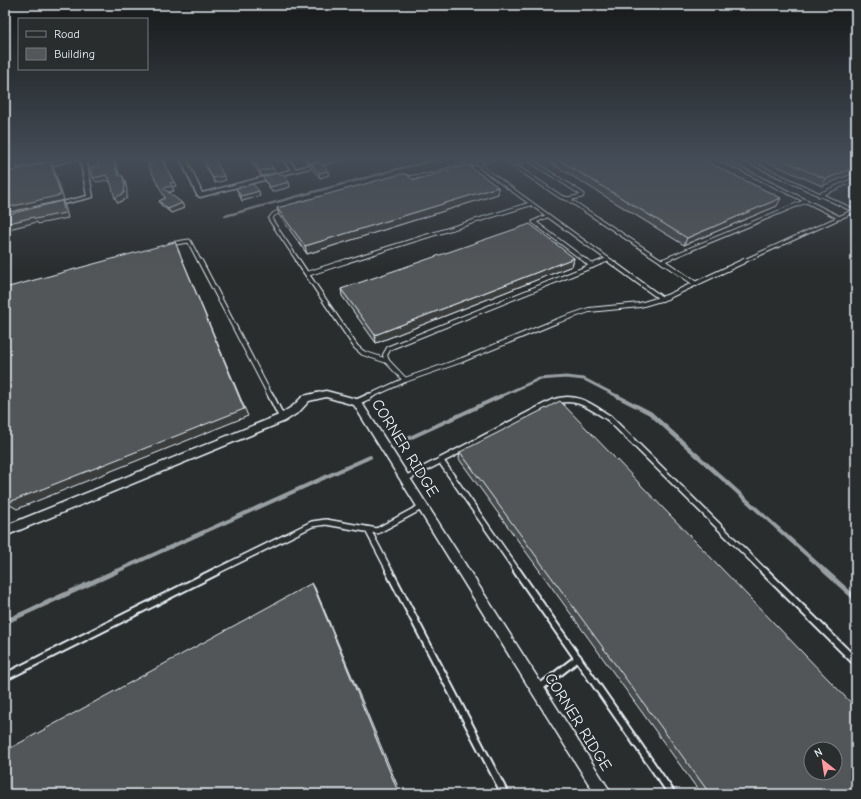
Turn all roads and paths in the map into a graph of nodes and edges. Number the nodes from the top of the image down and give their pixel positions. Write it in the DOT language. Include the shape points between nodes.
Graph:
graph roads {
  1 [pos="90,195"];
  2 [pos="518,195"];
  3 [pos="559,195"];
  4 [pos="582,195"];
  5 [pos="794,195"];
  6 [pos="822,195"];
  7 [pos="568,199"];
  8 [pos="806,201"];
  9 [pos="530,204"];
  10 [pos="44,208"];
  11 [pos="290,208"];
  12 [pos="855,211"];
  13 [pos="547,216"];
  14 [pos="840,218"];
  15 [pos="167,244"];
  16 [pos="608,260"];
  17 [pos="662,261"];
  18 [pos="592,266"];
  19 [pos="307,274"];
  20 [pos="696,284"];
  21 [pos="662,299"];
  22 [pos="387,361"];
  23 [pos="405,380"];
  24 [pos="357,402"];
  25 [pos="282,418"];
  26 [pos="441,461"];
  27 [pos="405,479"];
  28 [pos="423,506"];
  29 [pos="368,530"];
  30 [pos="5,531"];
  31 [pos="578,658"];
  32 [pos="856,662"];
  33 [pos="5,678"];
  34 [pos="538,689"];
  35 [pos="505,794"];
  36 [pos="604,794"];
  37 [pos="672,794"];
  1 -- 10 [label="street"];
  2 -- 9 [label="lane"];
  3 -- 7 [label="lane"];
  4 -- 7 [label="lane"];
  5 -- 8 [label="lane"];
  6 -- 12 [label="lane"];
  7 -- 17 [label="lane"];
  8 -- 14 [label="lane"];
  8 -- 17 [label="lane"];
  9 -- 13 [label="lane"];
  9 -- 19 [label="lane"];
  11 -- 19 [label="lane" via="275,213 270,219"];
  12 -- 14 [label="lane"];
  13 -- 16 [label="lane"];
  13 -- 18 [label="lane" via="534,222"];
  14 -- 20 [label="lane"];
  15 -- 25 [label="lane" via="189,241"];
  16 -- 18 [label="lane"];
  16 -- 21 [label="lane"];
  17 -- 20 [label="lane"];
  18 -- 22 [label="lane" via="397,344 389,348 385,355"];
  19 -- 22 [label="lane" via="356,347 363,353"];
  20 -- 21 [label="lane"];
  21 -- 23 [label="lane" via="640,305 589,310"];
  22 -- 23 [label="lane"];
  23 -- 24 [label="lane"];
  24 -- 25 [label="street, CORNER RIDGE" via="326,394 306,398 296,409"];
  24 -- 27 [label="street, CORNER RIDGE"];
  25 -- 30 [label="street, CORNER RIDGE"];
  26 -- 27 [label="lane"];
  26 -- 31 [label="lane"];
  26 -- 32 [label="lane" via="554,401 578,399 609,418"];
  27 -- 28 [label="street, CORNER RIDGE"];
  28 -- 29 [label="lane" via="377,531"];
  28 -- 34 [label="street, CORNER RIDGE"];
  29 -- 33 [label="lane" via="326,522 312,524"];
  29 -- 35 [label="lane"];
  31 -- 34 [label="lane"];
  31 -- 37 [label="lane"];
  34 -- 36 [label="street, CORNER RIDGE"];
}
